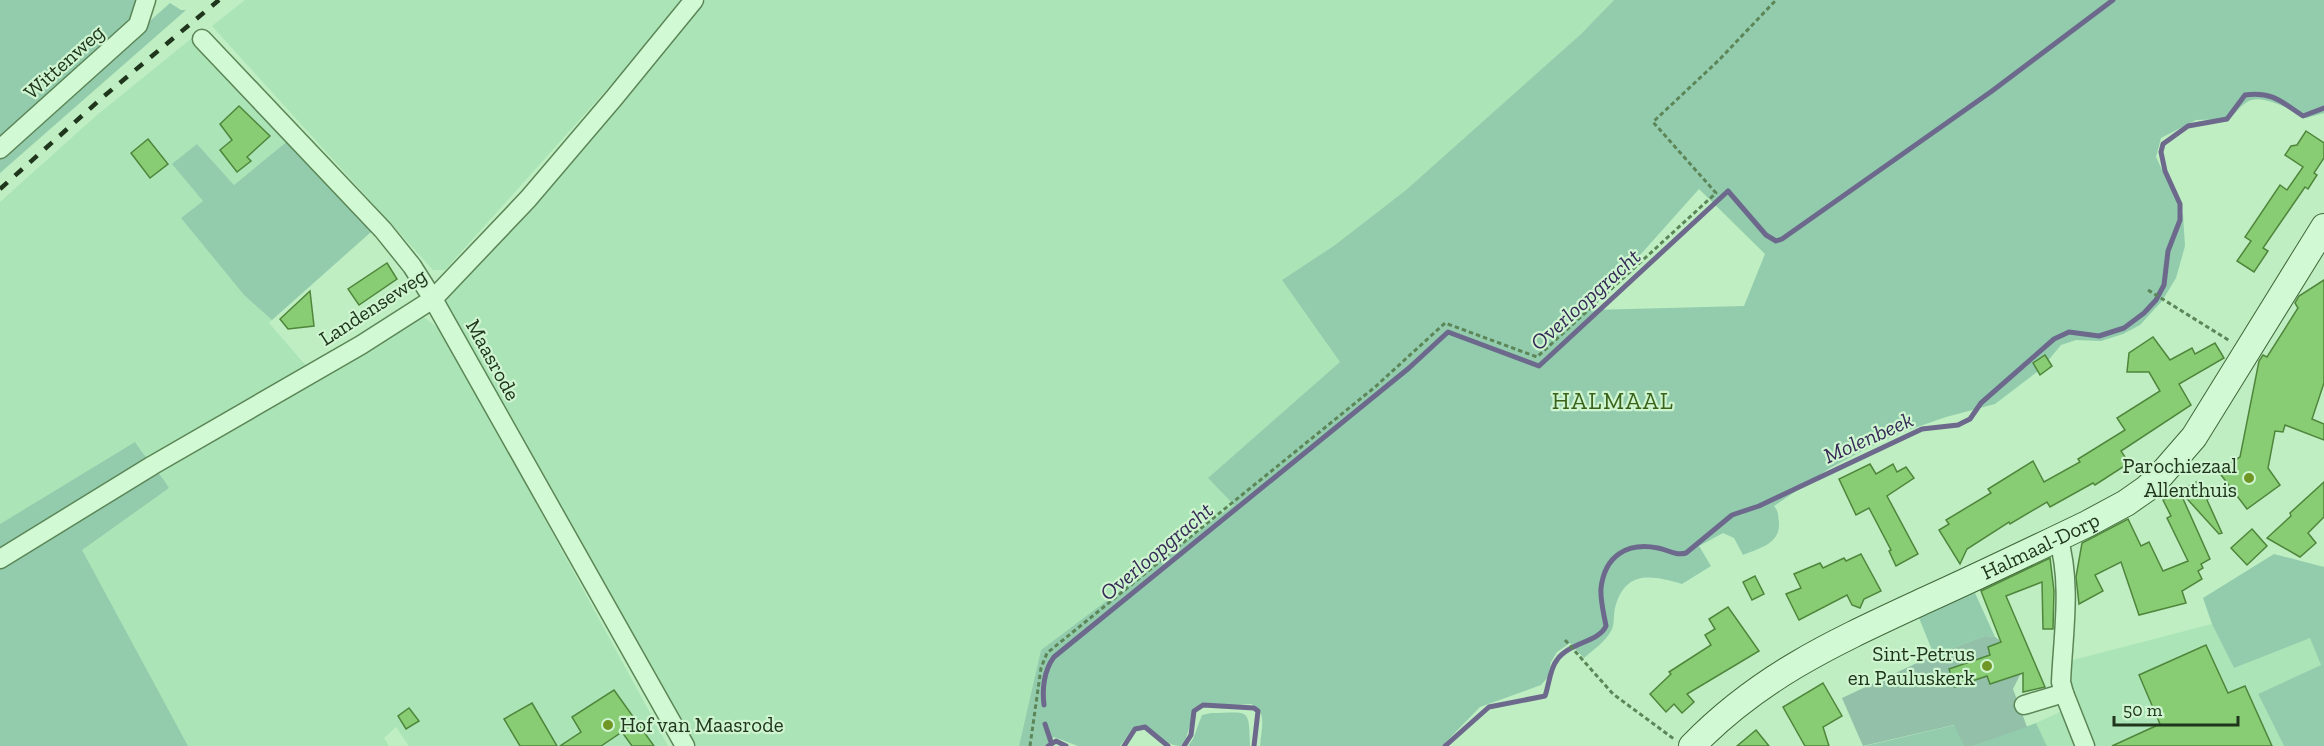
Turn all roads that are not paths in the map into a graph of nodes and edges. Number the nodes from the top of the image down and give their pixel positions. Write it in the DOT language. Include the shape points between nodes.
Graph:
graph roads {
  1 [pos="146,0"];
  2 [pos="694,0"];
  3 [pos="202,39"];
  4 [pos="0,149"];
  5 [pos="2324,227"];
  6 [pos="433,299"];
  7 [pos="2058,537"];
  8 [pos="0,559"];
  9 [pos="2064,693"];
  10 [pos="2024,705"];
  11 [pos="1684,743"];
  12 [pos="685,746"];
  13 [pos="2085,746"];
  1 -- 4 [label="street, Wittenweg" via="138,25"];
  2 -- 6 [label="street, Landenseweg" via="528,199"];
  3 -- 6 [label="street, Maasrode" via="383,230"];
  5 -- 7 [label="street, Halmaal-Dorp" via="2194,437 2161,475 2126,503"];
  6 -- 8 [label="street, Landenseweg"];
  6 -- 12 [label="street, Maasrode"];
  7 -- 9 [label="street" via="2065,580 2061,682"];
  7 -- 11 [label="street, Halmaal-Dorp" via="1816,653 1771,679"];
  9 -- 10 [label="street"];
  9 -- 13 [label="street"];
}
